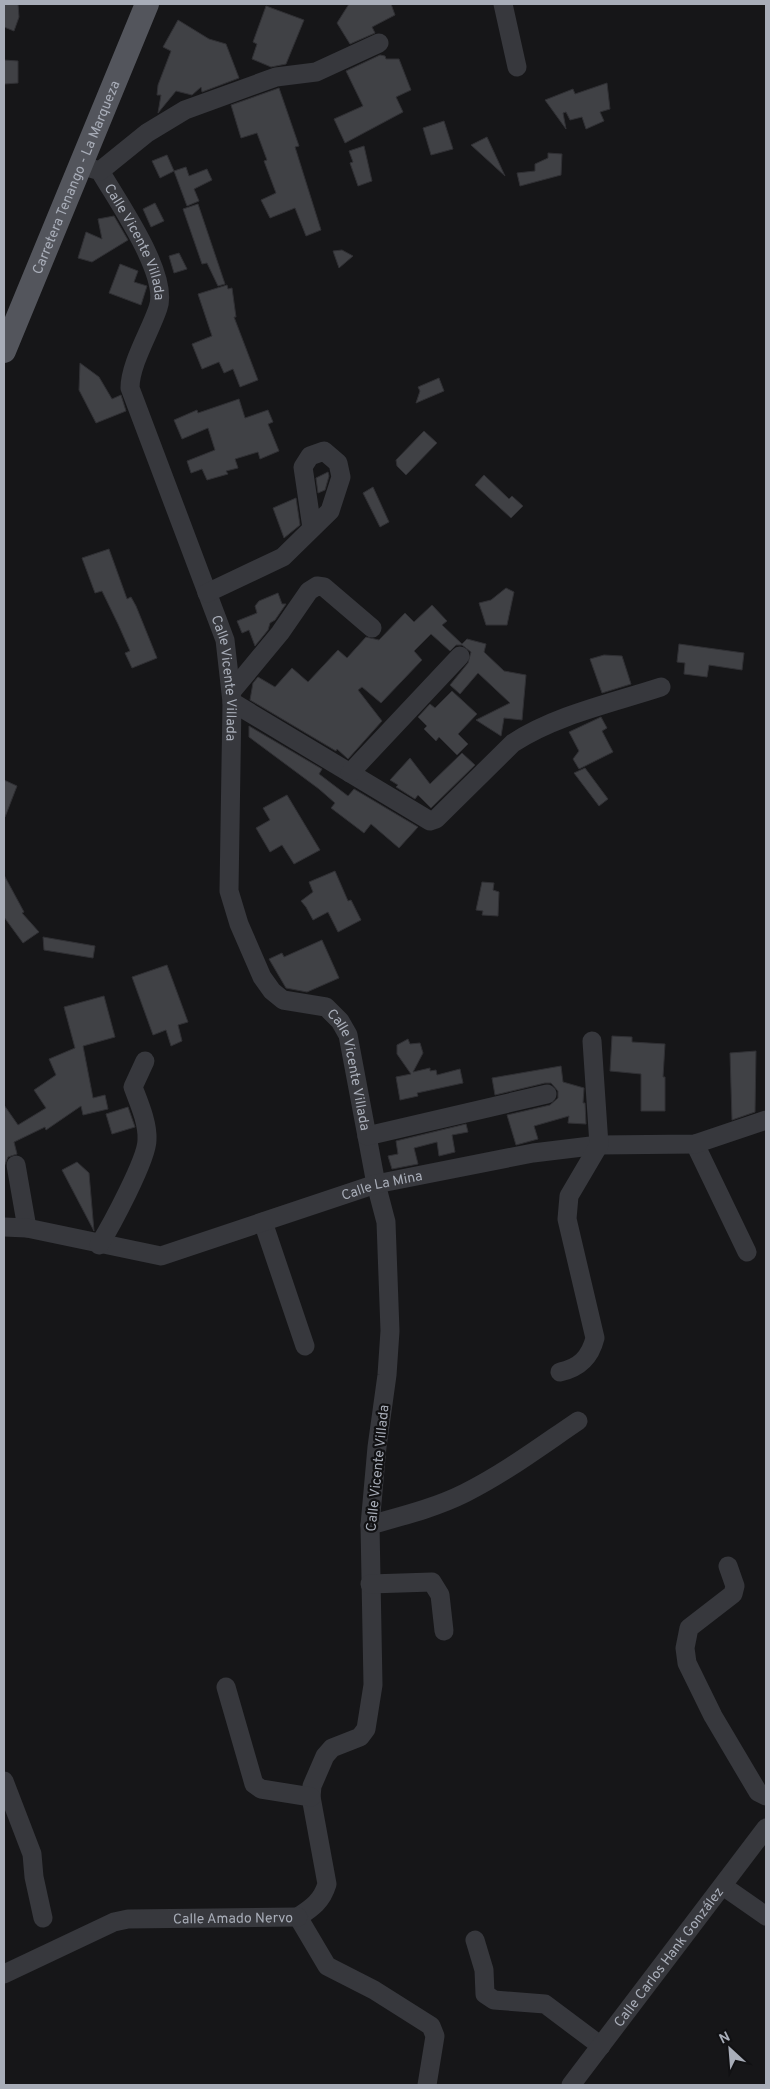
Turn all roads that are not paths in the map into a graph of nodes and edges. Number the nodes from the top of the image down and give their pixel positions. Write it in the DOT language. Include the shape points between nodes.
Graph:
graph roads {
  1 [pos="147,4"];
  2 [pos="504,4"];
  3 [pos="379,43"];
  4 [pos="517,67"];
  5 [pos="90,168"];
  6 [pos="4,351"];
  7 [pos="312,528"];
  8 [pos="207,593"];
  9 [pos="372,628"];
  10 [pos="460,656"];
  11 [pos="660,687"];
  12 [pos="232,697"];
  13 [pos="350,773"];
  14 [pos="592,1041"];
  15 [pos="146,1061"];
  16 [pos="546,1094"];
  17 [pos="766,1120"];
  18 [pos="367,1136"];
  19 [pos="694,1144"];
  20 [pos="598,1145"];
  21 [pos="16,1165"];
  22 [pos="376,1184"];
  23 [pos="263,1222"];
  24 [pos="4,1227"];
  25 [pos="27,1228"];
  26 [pos="99,1245"];
  27 [pos="747,1252"];
  28 [pos="305,1346"];
  29 [pos="560,1372"];
  30 [pos="578,1421"];
  31 [pos="370,1525"];
  32 [pos="728,1566"];
  33 [pos="370,1584"];
  34 [pos="444,1631"];
  35 [pos="226,1687"];
  36 [pos="4,1781"];
  37 [pos="766,1796"];
  38 [pos="311,1797"];
  39 [pos="766,1828"];
  40 [pos="723,1886"];
  41 [pos="766,1916"];
  42 [pos="298,1917"];
  43 [pos="43,1918"];
  44 [pos="475,1940"];
  45 [pos="4,1974"];
  46 [pos="601,2046"];
  47 [pos="427,2085"];
  48 [pos="572,2085"];
  1 -- 5 [label="main road, Carretera Tenango - La Marqueza"];
  2 -- 4 [label="street"];
  3 -- 5 [label="street" via="316,72 276,77 185,110"];
  5 -- 6 [label="main road, Carretera Tenango - La Marqueza"];
  5 -- 8 [label="street, Calle Vicente Villada" via="152,262 159,281 162,297 132,374 130,388"];
  7 -- 8 [label="street" via="283,557"];
  8 -- 12 [label="street, Calle Vicente Villada" via="224,640"];
  9 -- 12 [label="street" via="324,587 317,586 309,591"];
  10 -- 13 [label="street"];
  11 -- 13 [label="street" via="522,737 433,821"];
  12 -- 13 [label="street"];
  12 -- 18 [label="street, Calle Vicente Villada" via="229,891 262,977 272,991 283,1000 326,1007 348,1034"];
  14 -- 20 [label="street"];
  15 -- 26 [label="street" via="133,1087 147,1142 117,1216"];
  16 -- 18 [label="street"];
  17 -- 19 [label="street, Calle La Mina"];
  18 -- 22 [label="street, Calle Vicente Villada"];
  19 -- 20 [label="street, Calle La Mina"];
  19 -- 27 [label="street"];
  20 -- 22 [label="street, Calle La Mina" via="533,1153"];
  20 -- 29 [label="street" via="570,1196 567,1220 595,1338 584,1361"];
  21 -- 25 [label="street"];
  22 -- 23 [label="street, Calle La Mina"];
  22 -- 31 [label="street, Calle Vicente Villada" via="386,1222 390,1332"];
  23 -- 26 [label="street, Calle La Mina" via="161,1256"];
  23 -- 28 [label="street"];
  24 -- 25 [label="street, Calle La Mina"];
  25 -- 26 [label="street, Calle La Mina"];
  30 -- 31 [label="street" via="532,1454 465,1493 433,1507"];
  31 -- 33 [label="street, Calle Vicente Villada"];
  32 -- 37 [label="street" via="735,1586 734,1594 689,1628 685,1648 688,1663 714,1716 758,1792"];
  33 -- 34 [label="street" via="432,1582 440,1595"];
  33 -- 38 [label="street, Calle Vicente Villada" via="373,1685 369,1722 360,1737 332,1748 325,1756 312,1786"];
  35 -- 38 [label="street" via="254,1784 261,1790"];
  36 -- 43 [label="street" via="32,1854"];
  38 -- 42 [label="street, Calle Vicente Villada" via="327,1884 317,1904"];
  39 -- 40 [label="street, Calle Carlos Hank González"];
  40 -- 41 [label="street"];
  40 -- 46 [label="street, Calle Carlos Hank González"];
  42 -- 45 [label="street, Calle Amado Nervo" via="128,1919 114,1922"];
  42 -- 47 [label="street, Calle Amado Nervo" via="327,1966 374,1990 431,2026 435,2036"];
  44 -- 46 [label="street" via="484,1970 485,1994 494,2000 546,2004"];
  46 -- 48 [label="street, Calle Carlos Hank González"];
}
